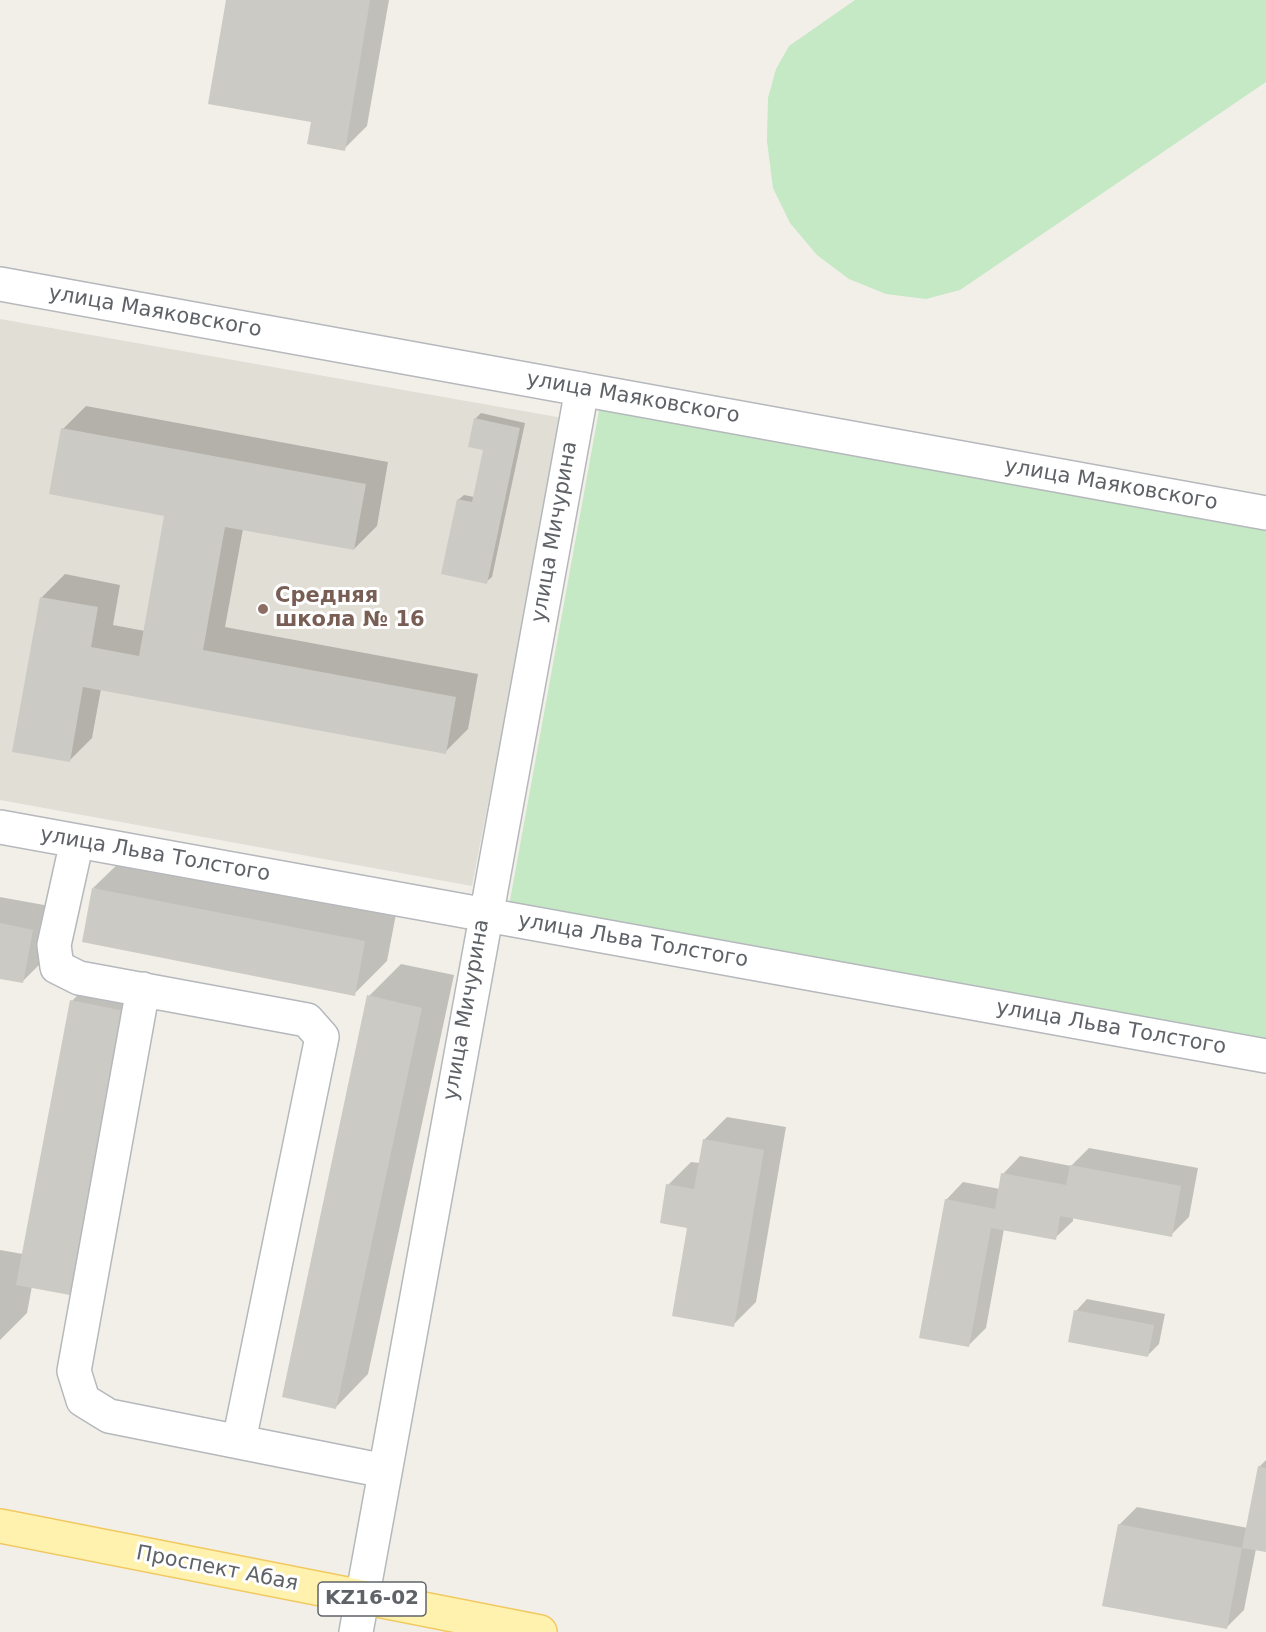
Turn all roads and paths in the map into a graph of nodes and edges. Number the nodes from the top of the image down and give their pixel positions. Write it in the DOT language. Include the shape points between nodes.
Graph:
graph roads {
  1 [pos="0,284"];
  2 [pos="582,389"];
  3 [pos="1266,513"];
  4 [pos="0,827"];
  5 [pos="77,841"];
  6 [pos="485,914"];
  7 [pos="143,989"];
  8 [pos="1266,1056"];
  9 [pos="239,1441"];
  10 [pos="385,1471"];
  11 [pos="0,1526"];
  12 [pos="362,1597"];
  13 [pos="356,1632"];
  14 [pos="540,1632"];
  1 -- 2 [label="street, улица Маяковского"];
  2 -- 3 [label="street, улица Маяковского"];
  2 -- 6 [label="street, улица Мичурина"];
  4 -- 5 [label="street, улица Льва Толстого"];
  5 -- 6 [label="street, улица Льва Толстого"];
  5 -- 7 [label="street" via="54,945 57,968 80,978"];
  6 -- 8 [label="street, улица Льва Толстого"];
  6 -- 10 [label="street, улица Мичурина"];
  7 -- 9 [label="street" via="74,1371 83,1401 109,1416"];
  7 -- 9 [label="street" via="307,1020 322,1037"];
  9 -- 10 [label="street"];
  10 -- 12 [label="street, улица Мичурина"];
  11 -- 12 [label="main road, Проспект Абая / KZ16-02"];
  12 -- 13 [label="street, улица Мичурина"];
  12 -- 14 [label="main road, Проспект Абая / KZ16-02"];
}
